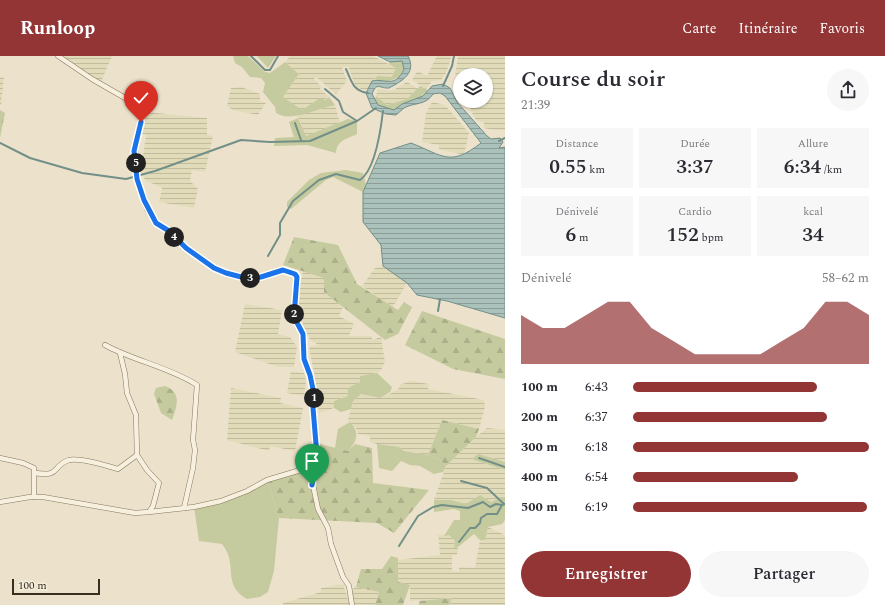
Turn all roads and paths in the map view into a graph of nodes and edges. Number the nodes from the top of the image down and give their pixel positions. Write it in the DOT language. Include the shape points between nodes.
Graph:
graph roads {
  1 [pos="58,56"];
  2 [pos="105,345"];
  3 [pos="120,353"];
  4 [pos="316,443"];
  5 [pos="137,455"];
  6 [pos="0,458"];
  7 [pos="35,474"];
  8 [pos="34,497"];
  9 [pos="0,502"];
  10 [pos="184,508"];
  11 [pos="149,512"];
  12 [pos="352,605"];
  1 -- 4 [label="street" via="139,106 141,122 134,151 137,179 156,223 214,268 226,273 245,278 261,277 283,270 295,274 297,284 294,317 303,334 304,359 314,394"];
  2 -- 3 [label="street"];
  3 -- 5 [label="street" via="126,393 136,415"];
  3 -- 10 [label="street" via="186,377 198,385 193,468"];
  4 -- 10 [label="street" via="304,469 267,480 221,501"];
  4 -- 12 [label="street" via="317,456 312,479 318,509 328,528 343,577 349,586"];
  5 -- 7 [label="street" via="118,468 71,459 48,475"];
  5 -- 11 [label="street" via="159,484"];
  6 -- 7 [label="street" via="34,468"];
  7 -- 8 [label="street"];
  8 -- 9 [label="street"];
  8 -- 11 [label="street" via="135,514"];
  10 -- 11 [label="street"];
}
